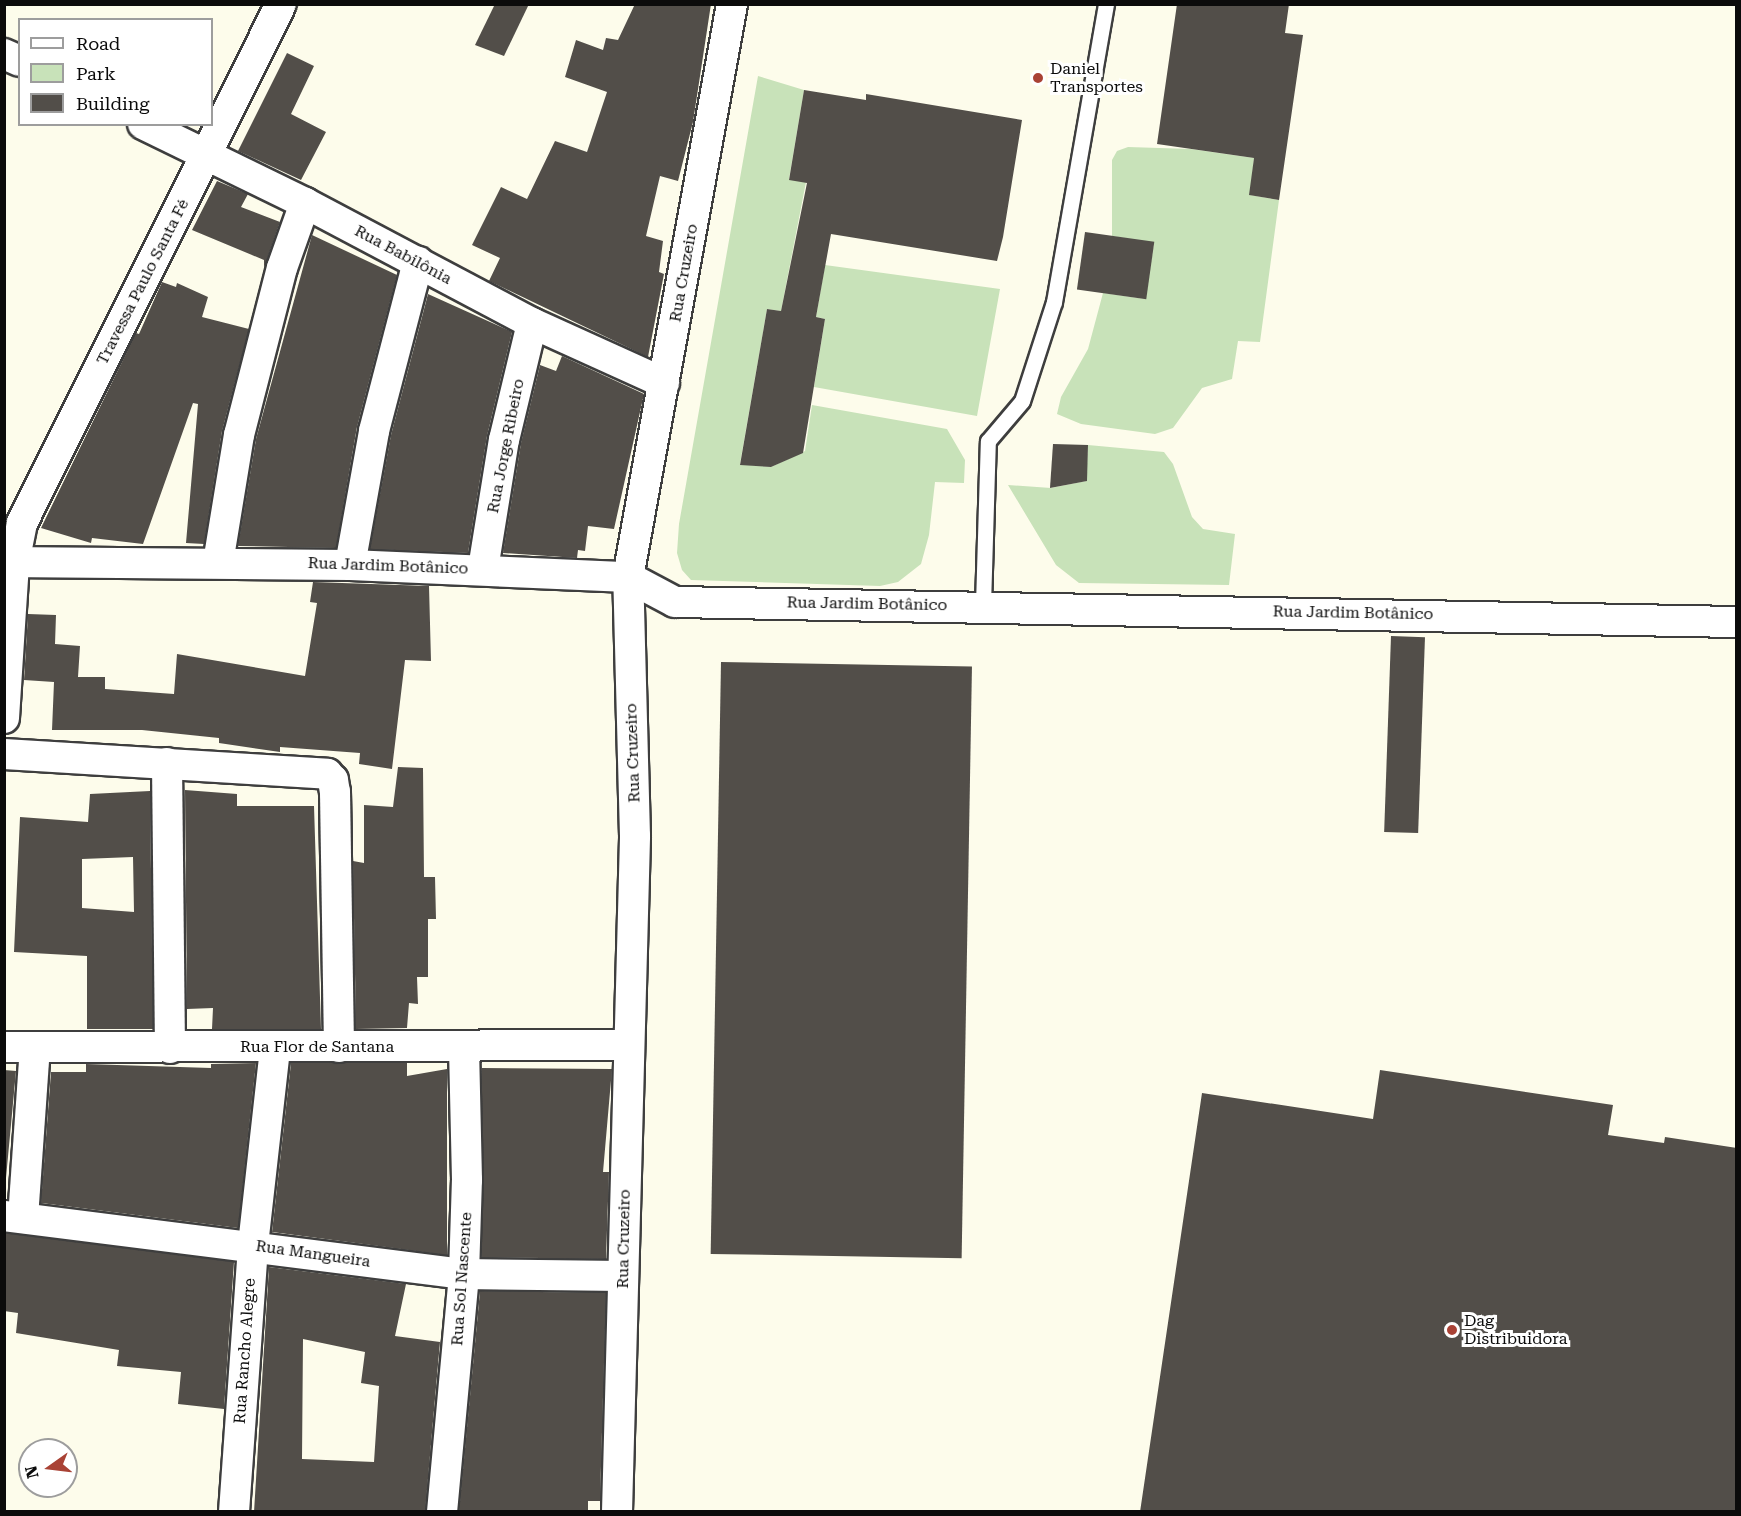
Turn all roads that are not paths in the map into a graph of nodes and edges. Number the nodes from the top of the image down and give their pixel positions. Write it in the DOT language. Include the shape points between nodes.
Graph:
graph roads {
  1 [pos="281,4"];
  2 [pos="732,4"];
  3 [pos="1106,4"];
  4 [pos="4,54"];
  5 [pos="18,60"];
  6 [pos="147,126"];
  7 [pos="208,158"];
  8 [pos="305,204"];
  9 [pos="418,262"];
  10 [pos="532,323"];
  11 [pos="664,383"];
  12 [pos="10,547"];
  13 [pos="218,563"];
  14 [pos="350,564"];
  15 [pos="483,569"];
  16 [pos="628,578"];
  17 [pos="983,605"];
  18 [pos="1737,622"];
  19 [pos="4,718"];
  20 [pos="4,754"];
  21 [pos="166,763"];
  22 [pos="629,1045"];
  23 [pos="4,1047"];
  24 [pos="339,1047"];
  25 [pos="464,1047"];
  26 [pos="35,1048"];
  27 [pos="170,1048"];
  28 [pos="275,1048"];
  29 [pos="14,1217"];
  30 [pos="253,1245"];
  31 [pos="464,1274"];
  32 [pos="623,1276"];
  33 [pos="234,1512"];
  34 [pos="442,1512"];
  35 [pos="617,1512"];
  1 -- 7 [label="street, Travessa Paulo Santa Fé"];
  2 -- 11 [label="street, Rua Cruzeiro"];
  3 -- 17 [label="lane" via="1054,302 1022,401 988,441"];
  4 -- 5 [label="street"];
  6 -- 7 [label="street, Rua Babilônia"];
  7 -- 8 [label="street, Rua Babilônia"];
  7 -- 12 [label="street, Travessa Paulo Santa Fé"];
  8 -- 9 [label="street, Rua Babilônia"];
  8 -- 13 [label="street" via="282,268 239,435"];
  9 -- 10 [label="street, Rua Babilônia"];
  9 -- 14 [label="street" via="374,431"];
  10 -- 11 [label="street, Rua Babilônia"];
  10 -- 15 [label="street, Rua Jorge Ribeiro" via="504,440"];
  11 -- 16 [label="street, Rua Cruzeiro"];
  12 -- 13 [label="street, Rua Jardim Botânico"];
  12 -- 19 [label="street, Travessa Paulo Santa Fé"];
  13 -- 14 [label="street, Rua Jardim Botânico"];
  14 -- 15 [label="street, Rua Jardim Botânico"];
  15 -- 16 [label="street, Rua Jardim Botânico"];
  16 -- 17 [label="street, Rua Jardim Botânico" via="675,602"];
  16 -- 22 [label="street, Rua Cruzeiro" via="636,836"];
  17 -- 18 [label="street, Rua Jardim Botânico"];
  20 -- 21 [label="street"];
  21 -- 24 [label="street" via="318,772 333,780"];
  21 -- 27 [label="street"];
  22 -- 25 [label="street, Rua Flor de Santana"];
  22 -- 32 [label="street, Rua Cruzeiro"];
  23 -- 26 [label="street, Rua Flor de Santana"];
  24 -- 25 [label="street, Rua Flor de Santana"];
  24 -- 28 [label="street, Rua Flor de Santana"];
  25 -- 31 [label="street, Rua Sol Nascente"];
  26 -- 27 [label="street, Rua Flor de Santana"];
  26 -- 29 [label="street"];
  27 -- 28 [label="street, Rua Flor de Santana"];
  28 -- 30 [label="street, Rua Rancho Alegre"];
  29 -- 30 [label="street, Rua Mangueira"];
  30 -- 31 [label="street, Rua Mangueira"];
  30 -- 33 [label="street, Rua Rancho Alegre"];
  31 -- 32 [label="street, Rua Mangueira"];
  31 -- 34 [label="street, Rua Sol Nascente"];
  32 -- 35 [label="street, Rua Cruzeiro"];
}
